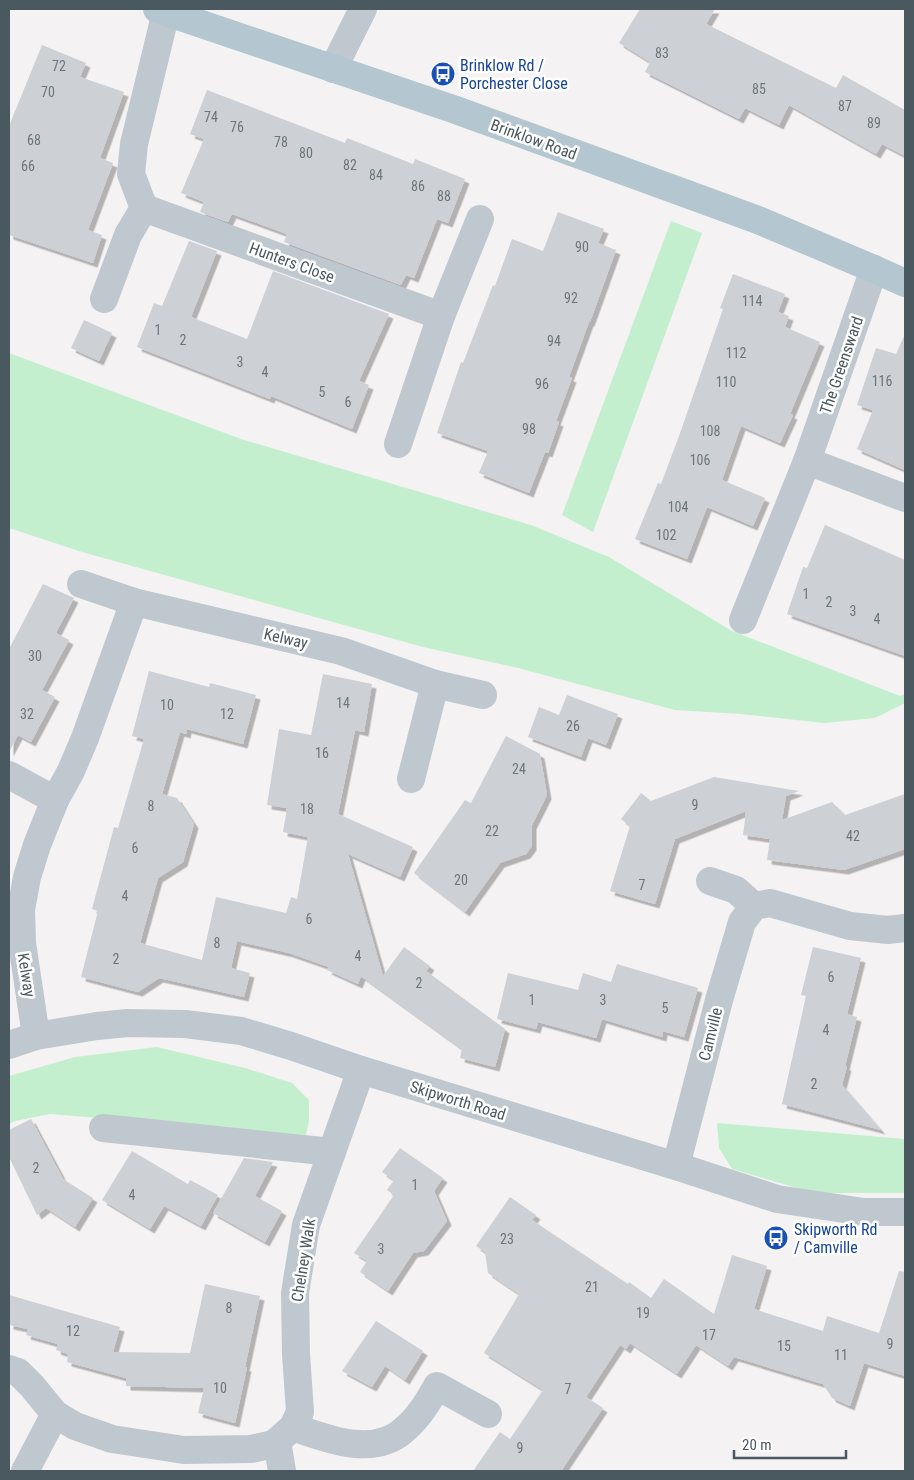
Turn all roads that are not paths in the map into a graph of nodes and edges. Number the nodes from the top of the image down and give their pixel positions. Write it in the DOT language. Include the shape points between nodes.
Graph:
graph roads {
  1 [pos="363,9"];
  2 [pos="162,10"];
  3 [pos="333,69"];
  4 [pos="144,208"];
  5 [pos="480,219"];
  6 [pos="874,268"];
  7 [pos="905,283"];
  8 [pos="104,299"];
  9 [pos="441,316"];
  10 [pos="398,444"];
  11 [pos="807,461"];
  12 [pos="905,498"];
  13 [pos="81,584"];
  14 [pos="134,602"];
  15 [pos="743,620"];
  16 [pos="434,684"];
  17 [pos="483,695"];
  18 [pos="9,775"];
  19 [pos="411,779"];
  20 [pos="55,800"];
  21 [pos="710,881"];
  22 [pos="754,906"];
  23 [pos="905,928"];
  24 [pos="36,1036"];
  25 [pos="9,1045"];
  26 [pos="361,1070"];
  27 [pos="103,1128"];
  28 [pos="332,1152"];
  29 [pos="676,1166"];
  30 [pos="905,1212"];
  31 [pos="9,1369"];
  32 [pos="55,1414"];
  33 [pos="488,1414"];
  34 [pos="285,1434"];
  35 [pos="25,1471"];
  36 [pos="282,1471"];
  1 -- 3 [label="street"];
  2 -- 3 [label="main road, Brinklow Road"];
  2 -- 4 [label="street" via="133,151 131,174"];
  3 -- 6 [label="main road, Brinklow Road" via="758,220"];
  4 -- 8 [label="street" via="128,235"];
  4 -- 9 [label="street, Hunters Close"];
  5 -- 9 [label="street"];
  6 -- 7 [label="main road, Brinklow Road"];
  6 -- 11 [label="street, The Greensward"];
  9 -- 10 [label="street"];
  11 -- 12 [label="street"];
  11 -- 15 [label="street, The Greensward"];
  13 -- 14 [label="street, Kelway"];
  14 -- 16 [label="street, Kelway" via="341,651"];
  14 -- 20 [label="street, Kelway" via="85,738"];
  16 -- 17 [label="street, Kelway"];
  16 -- 19 [label="street"];
  18 -- 20 [label="street"];
  20 -- 24 [label="street, Kelway" via="34,853 21,910 22,943"];
  21 -- 22 [label="street" via="736,890"];
  22 -- 23 [label="street" via="770,904 850,926 888,930"];
  22 -- 29 [label="street, Camville" via="742,922"];
  24 -- 25 [label="street, Skipworth Road"];
  24 -- 26 [label="street, Skipworth Road" via="120,1024 185,1024 241,1031"];
  26 -- 28 [label="street, Chelney Walk"];
  26 -- 29 [label="street, Skipworth Road"];
  27 -- 28 [label="street"];
  28 -- 34 [label="street, Chelney Walk" via="306,1225 295,1293 300,1412"];
  29 -- 30 [label="street, Skipworth Road" via="777,1199 864,1212"];
  31 -- 32 [label="street" via="18,1372"];
  32 -- 34 [label="street" via="75,1426 112,1439 184,1450 251,1449 274,1444"];
  32 -- 35 [label="street"];
  33 -- 34 [label="street" via="437,1386 404,1430 377,1444"];
  34 -- 36 [label="street, Chelney Walk"];
}
